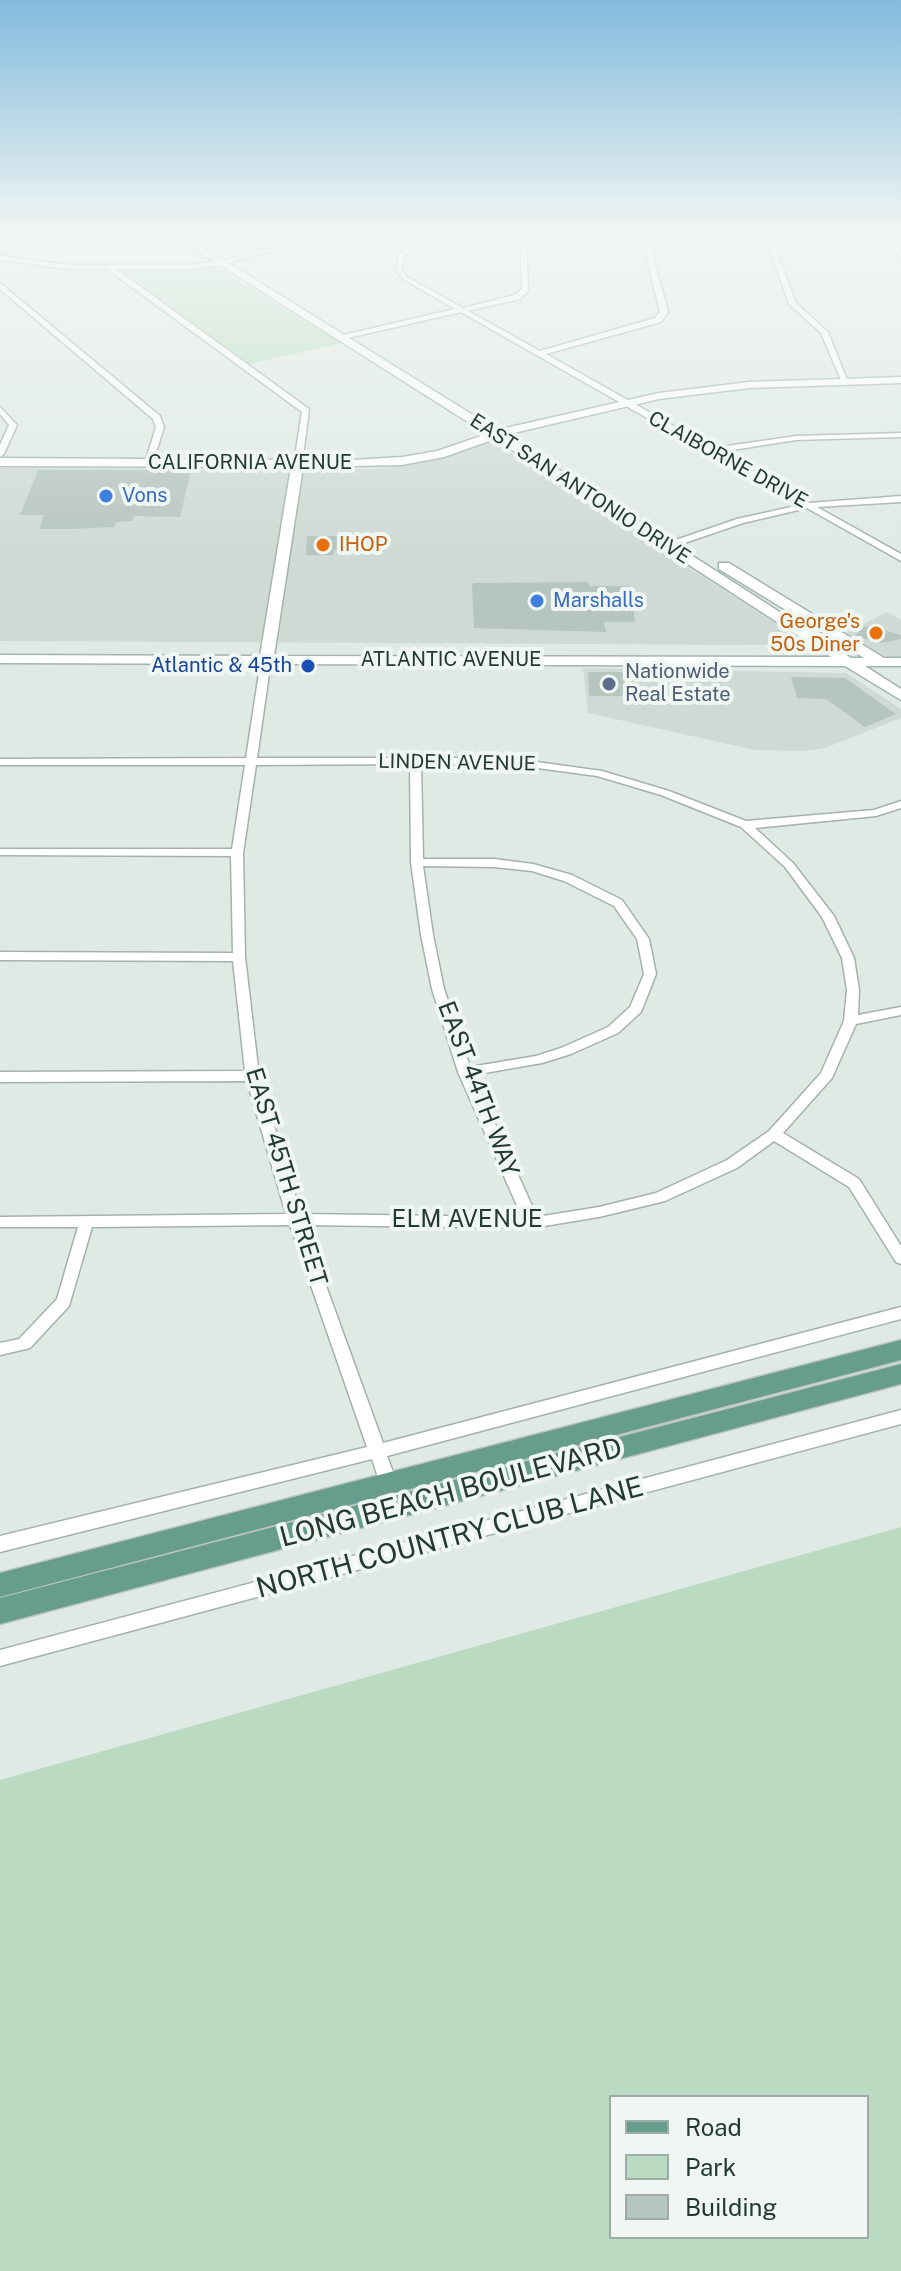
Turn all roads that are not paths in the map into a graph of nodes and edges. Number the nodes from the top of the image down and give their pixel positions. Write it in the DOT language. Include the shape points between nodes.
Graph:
graph roads {
  1 [pos="65,340"];
  2 [pos="208,340"];
  3 [pos="354,340"];
  4 [pos="514,340"];
  5 [pos="588,340"];
  6 [pos="827,340"];
  7 [pos="539,354"];
  8 [pos="845,380"];
  9 [pos="901,380"];
  10 [pos="623,402"];
  11 [pos="0,409"];
  12 [pos="501,432"];
  13 [pos="901,435"];
  14 [pos="713,451"];
  15 [pos="0,455"];
  16 [pos="150,460"];
  17 [pos="298,460"];
  18 [pos="0,462"];
  19 [pos="901,499"];
  20 [pos="810,505"];
  21 [pos="684,541"];
  22 [pos="667,546"];
  23 [pos="901,558"];
  24 [pos="0,649"];
  25 [pos="833,651"];
  26 [pos="862,651"];
  27 [pos="901,651"];
  28 [pos="266,655"];
  29 [pos="0,659"];
  30 [pos="880,662"];
  31 [pos="901,662"];
  32 [pos="849,663"];
  33 [pos="901,675"];
  34 [pos="901,696"];
  35 [pos="0,762"];
  36 [pos="250,762"];
  37 [pos="415,762"];
  38 [pos="901,804"];
  39 [pos="745,825"];
  40 [pos="0,852"];
  41 [pos="237,853"];
  42 [pos="417,862"];
  43 [pos="0,956"];
  44 [pos="239,957"];
  45 [pos="901,1011"];
  46 [pos="851,1021"];
  47 [pos="465,1072"];
  48 [pos="252,1076"];
  49 [pos="0,1077"];
  50 [pos="774,1134"];
  51 [pos="295,1219"];
  52 [pos="0,1222"];
  53 [pos="86,1223"];
  54 [pos="532,1223"];
  55 [pos="901,1258"];
  56 [pos="901,1313"];
  57 [pos="0,1349"];
  58 [pos="901,1350"];
  59 [pos="901,1374"];
  60 [pos="901,1417"];
  61 [pos="378,1451"];
  62 [pos="394,1496"];
  63 [pos="0,1544"];
  64 [pos="0,1585"];
  65 [pos="0,1611"];
  66 [pos="0,1658"];
  1 -- 16 [label="street" via="157,418 160,427"];
  2 -- 17 [label="street" via="306,411"];
  3 -- 12 [label="main road, EAST SAN ANTONIO DRIVE"];
  4 -- 7 [label="street, CLAIBORNE DRIVE"];
  5 -- 7 [label="street"];
  6 -- 8 [label="street"];
  7 -- 10 [label="street, CLAIBORNE DRIVE"];
  8 -- 9 [label="main road, CALIFORNIA AVENUE"];
  8 -- 10 [label="main road, CALIFORNIA AVENUE" via="735,386"];
  10 -- 12 [label="main road, CALIFORNIA AVENUE"];
  10 -- 14 [label="street, CLAIBORNE DRIVE"];
  11 -- 15 [label="street" via="13,425"];
  12 -- 17 [label="main road, CALIFORNIA AVENUE" via="402,461"];
  12 -- 21 [label="main road, EAST SAN ANTONIO DRIVE"];
  12 -- 22 [label="main road, EAST SAN ANTONIO DRIVE"];
  13 -- 14 [label="street" via="796,438"];
  14 -- 20 [label="street, CLAIBORNE DRIVE"];
  15 -- 16 [label="main road, CALIFORNIA AVENUE"];
  16 -- 17 [label="main road, CALIFORNIA AVENUE"];
  16 -- 18 [label="main road, CALIFORNIA AVENUE"];
  17 -- 28 [label="main road, EAST 45TH STREET"];
  19 -- 20 [label="street"];
  20 -- 21 [label="street"];
  20 -- 23 [label="street, CLAIBORNE DRIVE"];
  21 -- 22 [label="street"];
  21 -- 26 [label="main road, EAST SAN ANTONIO DRIVE"];
  22 -- 25 [label="main road, EAST SAN ANTONIO DRIVE"];
  24 -- 28 [label="main road, ATLANTIC AVENUE"];
  25 -- 26 [label="main road, ATLANTIC AVENUE"];
  25 -- 28 [label="main road, ATLANTIC AVENUE"];
  25 -- 32 [label="main road, EAST SAN ANTONIO DRIVE"];
  26 -- 27 [label="main road, ATLANTIC AVENUE"];
  26 -- 30 [label="main road, EAST SAN ANTONIO DRIVE"];
  28 -- 29 [label="main road, ATLANTIC AVENUE"];
  28 -- 32 [label="main road, ATLANTIC AVENUE"];
  28 -- 36 [label="street, EAST 45TH STREET"];
  30 -- 31 [label="main road, ATLANTIC AVENUE"];
  30 -- 32 [label="main road, ATLANTIC AVENUE"];
  30 -- 33 [label="main road, EAST SAN ANTONIO DRIVE"];
  32 -- 34 [label="main road, EAST SAN ANTONIO DRIVE"];
  35 -- 36 [label="street, LINDEN AVENUE"];
  36 -- 37 [label="street, LINDEN AVENUE"];
  36 -- 41 [label="street, EAST 45TH STREET"];
  37 -- 39 [label="street, LINDEN AVENUE" via="508,761 598,773"];
  37 -- 42 [label="street, EAST 44TH WAY"];
  38 -- 39 [label="street, LINDEN AVENUE" via="876,813"];
  39 -- 46 [label="street" via="789,865 828,916 848,958"];
  40 -- 41 [label="street"];
  41 -- 44 [label="street, EAST 45TH STREET"];
  42 -- 47 [label="street, EAST 44TH WAY" via="438,989"];
  42 -- 47 [label="street" via="494,863 568,878 618,903 643,939 650,974 636,1009 613,1030 537,1060"];
  43 -- 44 [label="street"];
  44 -- 48 [label="street, EAST 45TH STREET"];
  45 -- 46 [label="street"];
  46 -- 50 [label="street, ELM AVENUE" via="827,1075"];
  47 -- 54 [label="street, EAST 44TH WAY"];
  48 -- 49 [label="street"];
  48 -- 51 [label="street, EAST 45TH STREET"];
  50 -- 54 [label="street, ELM AVENUE" via="732,1164 660,1197"];
  50 -- 55 [label="street" via="854,1183"];
  51 -- 53 [label="street, ELM AVENUE"];
  51 -- 54 [label="street, ELM AVENUE"];
  51 -- 61 [label="street, EAST 45TH STREET"];
  52 -- 53 [label="street, ELM AVENUE"];
  53 -- 57 [label="street" via="64,1302 24,1344"];
  56 -- 61 [label="street"];
  58 -- 62 [label="main road, LONG BEACH BOULEVARD"];
  59 -- 62 [label="main road, LONG BEACH BOULEVARD"];
  60 -- 66 [label="street, NORTH COUNTRY CLUB LANE"];
  61 -- 62 [label="street, EAST 45TH STREET"];
  61 -- 63 [label="street"];
  62 -- 64 [label="main road, LONG BEACH BOULEVARD"];
  62 -- 65 [label="main road, LONG BEACH BOULEVARD"];
}
